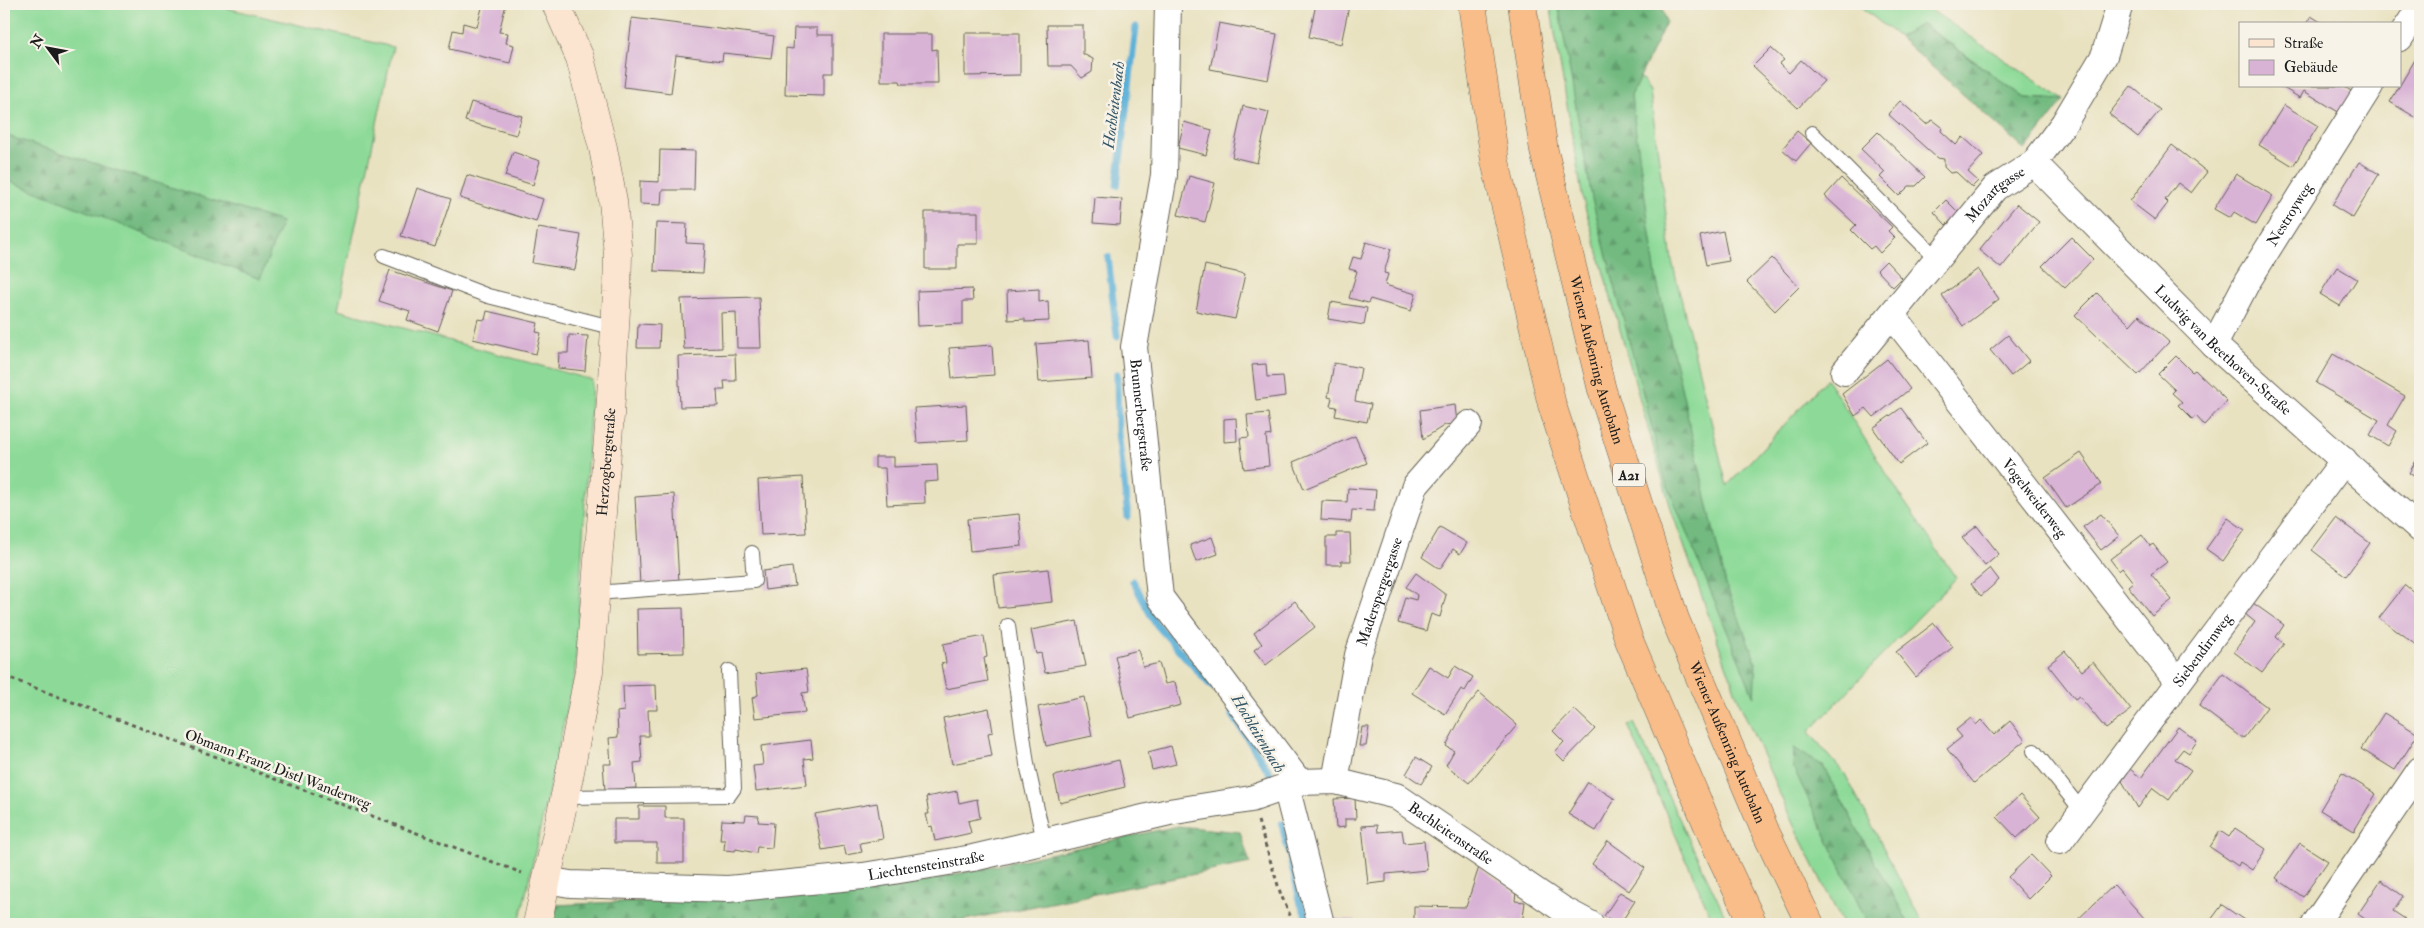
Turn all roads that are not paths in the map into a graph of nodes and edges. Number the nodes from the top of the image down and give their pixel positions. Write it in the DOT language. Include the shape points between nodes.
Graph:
graph roads {
  1 [pos="556,4"];
  2 [pos="1168,4"];
  3 [pos="1472,4"];
  4 [pos="1522,4"];
  5 [pos="2120,4"];
  6 [pos="2420,6"];
  7 [pos="2402,35"];
  8 [pos="2369,88"];
  9 [pos="1812,133"];
  10 [pos="2034,163"];
  11 [pos="384,256"];
  12 [pos="1938,260"];
  13 [pos="1892,315"];
  14 [pos="616,328"];
  15 [pos="2214,345"];
  16 [pos="1844,372"];
  17 [pos="1469,424"];
  18 [pos="2344,460"];
  19 [pos="2420,529"];
  20 [pos="752,553"];
  21 [pos="596,593"];
  22 [pos="1008,626"];
  23 [pos="729,671"];
  24 [pos="2178,682"];
  25 [pos="2034,751"];
  26 [pos="2420,770"];
  27 [pos="1336,781"];
  28 [pos="1275,790"];
  29 [pos="565,797"];
  30 [pos="2082,811"];
  31 [pos="1044,841"];
  32 [pos="2060,841"];
  33 [pos="546,880"];
  34 [pos="537,924"];
  35 [pos="1321,924"];
  36 [pos="1590,924"];
  37 [pos="1753,924"];
  38 [pos="1810,924"];
  39 [pos="2315,924"];
  1 -- 14 [label="main road, Herzogbergstraße" via="580,58 613,201 618,255"];
  2 -- 28 [label="street, Brunnerbergstraße" via="1164,175 1134,347 1160,597"];
  3 -- 37 [label="highway" via="1495,162 1552,405 1630,640"];
  4 -- 38 [label="highway, Wiener Außenring Autobahn / A21" via="1544,151 1602,390 1675,619 1766,833"];
  5 -- 10 [label="street, Mozartgasse" via="2104,56 2064,122"];
  6 -- 7 [label="street"];
  8 -- 15 [label="street, Nestroyweg" via="2247,282"];
  9 -- 12 [label="lane"];
  10 -- 12 [label="street, Mozartgasse" via="1995,188"];
  10 -- 15 [label="street, Ludwig van Beethoven-Straße"];
  11 -- 14 [label="lane" via="488,296"];
  12 -- 13 [label="street, Mozartgasse"];
  13 -- 16 [label="street, Mozartgasse"];
  13 -- 24 [label="street, Vogelweiderweg"];
  14 -- 21 [label="main road, Herzogbergstraße"];
  15 -- 18 [label="street, Ludwig van Beethoven-Straße"];
  17 -- 27 [label="street, Maderspergergasse" via="1415,486 1358,655"];
  18 -- 19 [label="street, Ludwig van Beethoven-Straße"];
  18 -- 24 [label="street, Siebendirnweg"];
  20 -- 21 [label="lane" via="754,581"];
  21 -- 29 [label="main road, Herzogbergstraße" via="589,671"];
  22 -- 31 [label="lane" via="1027,764"];
  23 -- 29 [label="lane" via="734,788 729,795"];
  24 -- 30 [label="street, Siebendirnweg"];
  25 -- 30 [label="lane"];
  26 -- 39 [label="street"];
  27 -- 28 [label="street, Bachleitenstraße"];
  27 -- 36 [label="street, Bachleitenstraße" via="1396,796 1562,909"];
  28 -- 31 [label="street, Liechtensteinstraße"];
  28 -- 35 [label="street, Brunnerbergstraße"];
  29 -- 33 [label="main road, Herzogbergstraße"];
  30 -- 32 [label="street, Siebendirnweg"];
  31 -- 33 [label="street, Liechtensteinstraße" via="973,858 863,876 728,889 570,884"];
  33 -- 34 [label="main road, Herzogbergstraße"];
}
